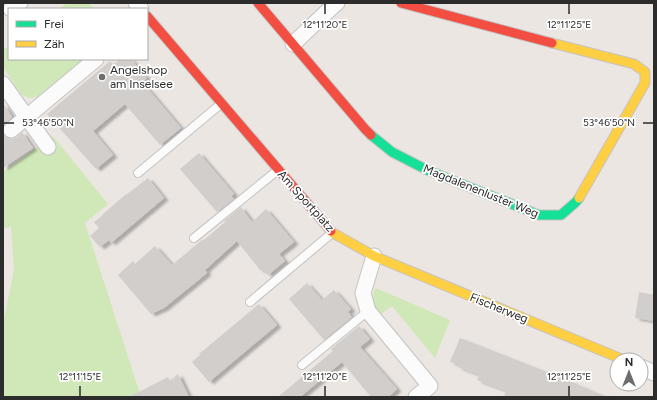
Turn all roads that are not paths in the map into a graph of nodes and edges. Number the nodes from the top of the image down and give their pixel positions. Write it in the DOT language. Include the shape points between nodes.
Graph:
graph roads {
  1 [pos="258,3"];
  2 [pos="337,3"];
  3 [pos="401,3"];
  4 [pos="148,17"];
  5 [pos="293,44"];
  6 [pos="95,60"];
  7 [pos="3,84"];
  8 [pos="222,103"];
  9 [pos="27,116"];
  10 [pos="11,130"];
  11 [pos="48,147"];
  12 [pos="278,170"];
  13 [pos="138,173"];
  14 [pos="333,233"];
  15 [pos="194,238"];
  16 [pos="374,256"];
  17 [pos="250,302"];
  18 [pos="368,311"];
  19 [pos="609,354"];
  20 [pos="302,365"];
  21 [pos="416,397"];
  1 -- 5 [label="street, Magdalenenluster Weg"];
  2 -- 5 [label="street"];
  3 -- 5 [label="street, Magdalenenluster Weg" via="634,64 645,72 645,83 576,202 561,215 539,215 427,170 392,152 365,129"];
  4 -- 8 [label="street, Am Sportplatz"];
  6 -- 9 [label="street"];
  7 -- 9 [label="street"];
  8 -- 12 [label="street, Am Sportplatz"];
  8 -- 13 [label="lane"];
  9 -- 10 [label="street"];
  9 -- 11 [label="street"];
  12 -- 14 [label="street, Am Sportplatz"];
  12 -- 15 [label="lane"];
  14 -- 16 [label="street, Am Sportplatz"];
  14 -- 17 [label="lane"];
  16 -- 18 [label="street" via="363,293"];
  16 -- 19 [label="street, Fischerweg"];
  18 -- 20 [label="lane"];
  18 -- 21 [label="street" via="430,386"];
}
